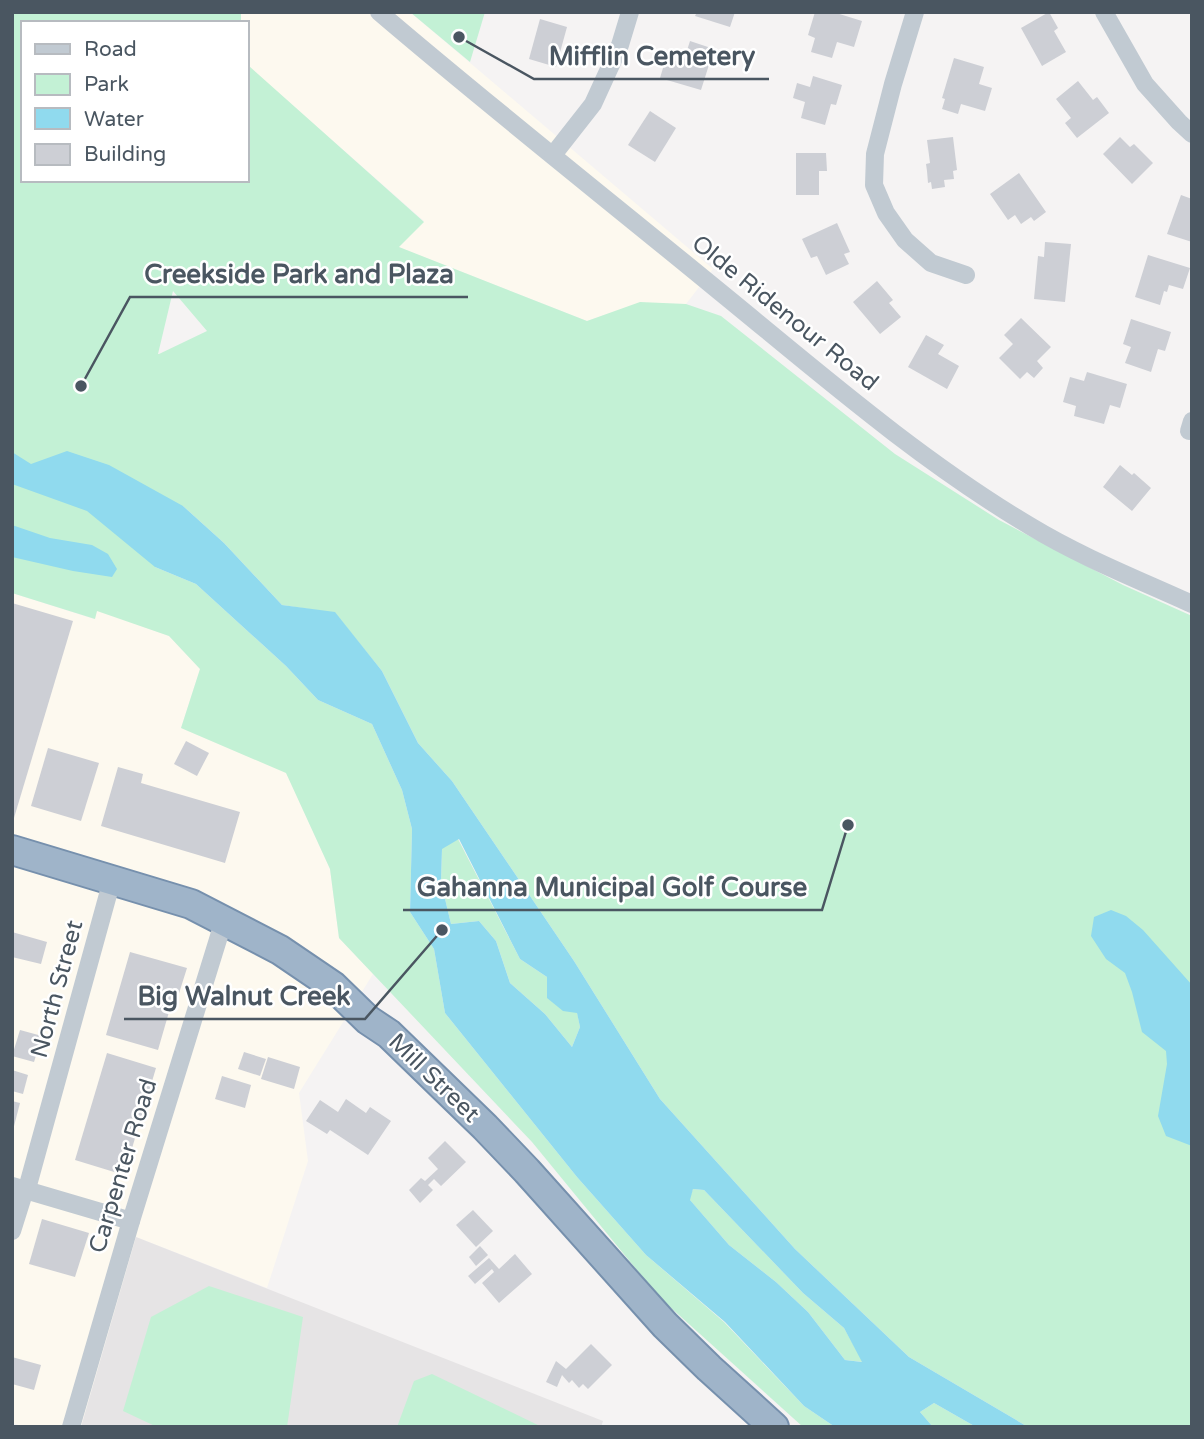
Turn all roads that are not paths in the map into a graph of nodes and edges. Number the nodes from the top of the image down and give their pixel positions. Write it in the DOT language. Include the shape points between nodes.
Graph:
graph roads {
  1 [pos="379,12"];
  2 [pos="630,12"];
  3 [pos="915,12"];
  4 [pos="1104,12"];
  5 [pos="1192,134"];
  6 [pos="554,155"];
  7 [pos="967,275"];
  8 [pos="1192,604"];
  9 [pos="12,850"];
  10 [pos="112,880"];
  11 [pos="223,920"];
  12 [pos="19,1188"];
  13 [pos="131,1222"];
  14 [pos="12,1231"];
  15 [pos="71,1427"];
  16 [pos="774,1427"];
  1 -- 6 [label="street, Olde Ridenour Road"];
  2 -- 6 [label="street" via="593,104"];
  3 -- 7 [label="street" via="875,154 874,185 886,214 905,240 932,263"];
  4 -- 5 [label="street" via="1145,84"];
  6 -- 8 [label="street, Olde Ridenour Road" via="947,473 1031,527"];
  9 -- 10 [label="highway, Mill Street"];
  10 -- 11 [label="highway, Mill Street" via="191,904"];
  10 -- 12 [label="street, North Street" via="35,1160"];
  11 -- 13 [label="street, Carpenter Road"];
  11 -- 16 [label="highway, Mill Street" via="280,950 333,986 389,1034 527,1171 666,1325"];
  12 -- 13 [label="street"];
  12 -- 14 [label="street, North Street"];
  13 -- 15 [label="street, Carpenter Road"];
}
